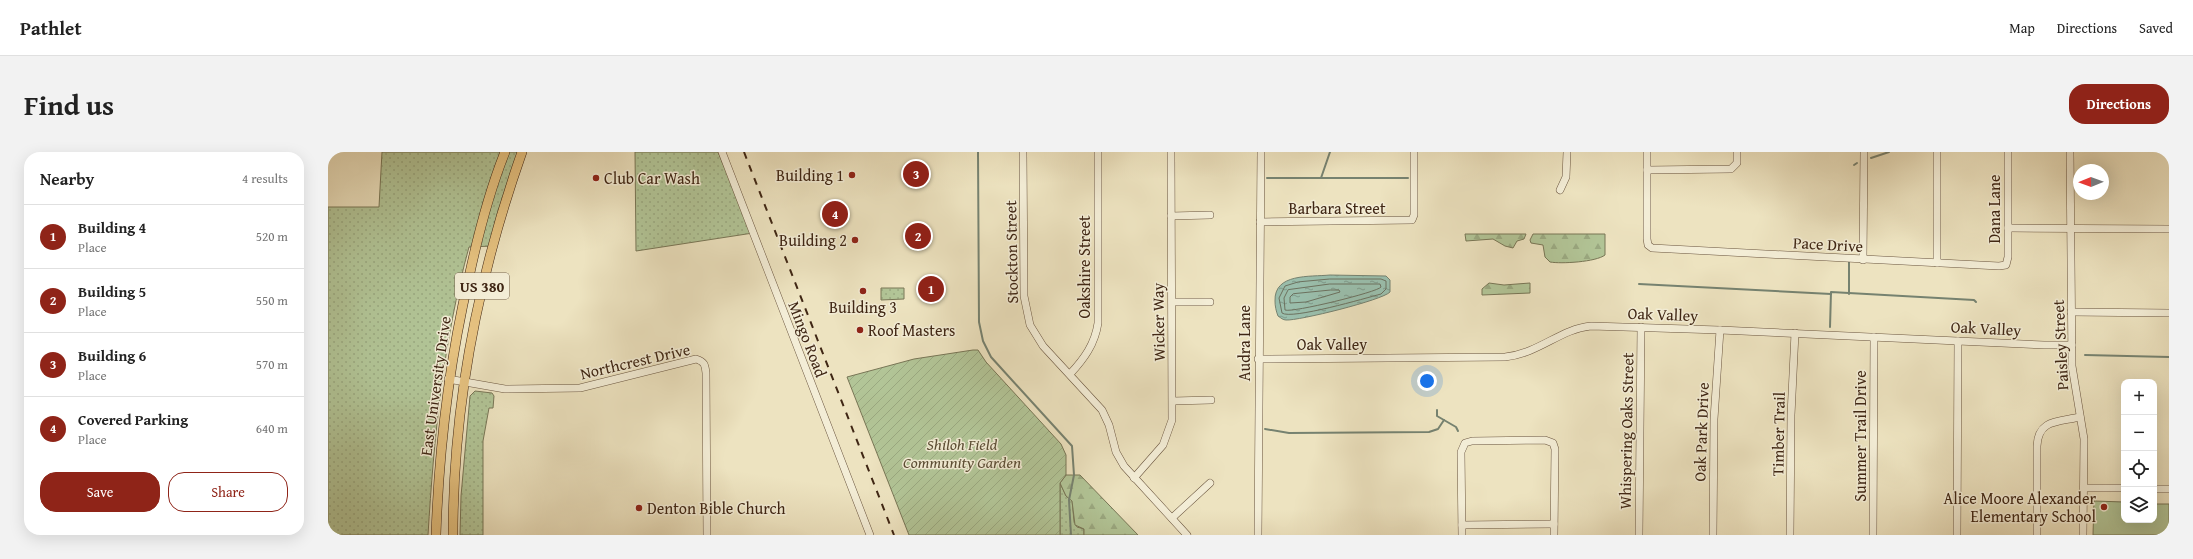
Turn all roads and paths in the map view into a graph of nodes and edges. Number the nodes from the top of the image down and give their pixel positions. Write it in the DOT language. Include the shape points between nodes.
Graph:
graph roads {
  1 [pos="505,152"];
  2 [pos="522,152"];
  3 [pos="718,152"];
  4 [pos="722,152"];
  5 [pos="1023,152"];
  6 [pos="1098,152"];
  7 [pos="1171,152"];
  8 [pos="1261,152"];
  9 [pos="1414,152"];
  10 [pos="1566,152"];
  11 [pos="1647,152"];
  12 [pos="1737,152"];
  13 [pos="1864,152"];
  14 [pos="1937,152"];
  15 [pos="2008,152"];
  16 [pos="2070,152"];
  17 [pos="1647,170"];
  18 [pos="728,171"];
  19 [pos="1560,190"];
  20 [pos="1210,215"];
  21 [pos="1171,216"];
  22 [pos="1260,222"];
  23 [pos="2008,228"];
  24 [pos="2070,228"];
  25 [pos="2169,229"];
  26 [pos="1864,260"];
  27 [pos="1937,263"];
  28 [pos="2006,265"];
  29 [pos="1172,302"];
  30 [pos="1210,302"];
  31 [pos="2071,312"];
  32 [pos="2169,313"];
  33 [pos="1641,326"];
  34 [pos="1720,330"];
  35 [pos="1795,333"];
  36 [pos="1874,337"];
  37 [pos="1958,341"];
  38 [pos="2072,345"];
  39 [pos="1258,359"];
  40 [pos="1070,374"];
  41 [pos="448,379"];
  42 [pos="465,384"];
  43 [pos="1173,400"];
  44 [pos="1211,400"];
  45 [pos="2080,417"];
  46 [pos="1134,478"];
  47 [pos="1210,483"];
  48 [pos="2084,488"];
  49 [pos="2121,488"];
  50 [pos="2157,488"];
  51 [pos="2169,489"];
  52 [pos="1172,518"];
  53 [pos="1554,524"];
  54 [pos="1462,525"];
  55 [pos="436,535"];
  56 [pos="453,535"];
  57 [pos="707,535"];
  58 [pos="870,535"];
  59 [pos="1187,535"];
  60 [pos="1258,535"];
  61 [pos="1462,535"];
  62 [pos="1554,535"];
  63 [pos="1639,535"];
  64 [pos="1714,535"];
  65 [pos="1790,535"];
  66 [pos="1874,535"];
  67 [pos="1957,535"];
  68 [pos="2037,535"];
  69 [pos="2083,535"];
  1 -- 41 [label="main road, East University Drive / US 380" via="472,261"];
  2 -- 42 [label="main road, East University Drive / US 380" via="497,226 483,284"];
  3 -- 18 [label="street"];
  4 -- 18 [label="street, Mingo Road"];
  5 -- 40 [label="street, Stockton Street" via="1024,296 1027,314 1040,341"];
  6 -- 40 [label="street, Oakshire Street" via="1098,323 1087,354"];
  7 -- 21 [label="street, Wicker Way"];
  8 -- 22 [label="street, Audra Lane"];
  9 -- 22 [label="street, Barbara Street" via="1413,219"];
  10 -- 19 [label="street" via="1566,177"];
  11 -- 17 [label="street"];
  12 -- 17 [label="street" via="1734,167 1728,170"];
  13 -- 26 [label="street"];
  14 -- 27 [label="street"];
  15 -- 23 [label="street, Dana Lane"];
  16 -- 24 [label="street, Paisley Street"];
  17 -- 26 [label="street, Pace Drive" via="1647,240 1650,247"];
  18 -- 58 [label="street, Mingo Road"];
  20 -- 21 [label="street"];
  21 -- 29 [label="street, Wicker Way"];
  22 -- 39 [label="street, Audra Lane"];
  23 -- 24 [label="street"];
  23 -- 28 [label="street, Dana Lane"];
  24 -- 25 [label="street"];
  24 -- 31 [label="street, Paisley Street"];
  26 -- 27 [label="street, Pace Drive"];
  27 -- 28 [label="street, Pace Drive"];
  29 -- 30 [label="street"];
  29 -- 43 [label="street, Wicker Way"];
  31 -- 32 [label="street"];
  31 -- 38 [label="street, Paisley Street"];
  33 -- 34 [label="street, Oak Valley"];
  33 -- 39 [label="street, Oak Valley" via="1579,328 1541,347 1505,357"];
  33 -- 63 [label="street, Whispering Oaks Street"];
  34 -- 35 [label="street, Oak Valley"];
  34 -- 64 [label="street, Oak Park Drive" via="1714,419"];
  35 -- 36 [label="street, Oak Valley"];
  35 -- 65 [label="street, Timber Trail" via="1791,413"];
  36 -- 37 [label="street, Oak Valley"];
  36 -- 66 [label="street, Summer Trail Drive"];
  37 -- 38 [label="street, Oak Valley"];
  37 -- 67 [label="street"];
  38 -- 45 [label="street, Paisley Street" via="2073,380"];
  39 -- 60 [label="street, Audra Lane"];
  40 -- 46 [label="street, Stockton Street" via="1102,410 1118,457"];
  41 -- 42 [label="street, Northcrest Drive"];
  41 -- 55 [label="main road, East University Drive / US 380" via="438,482"];
  42 -- 56 [label="main road, East University Drive / US 380" via="453,495"];
  42 -- 57 [label="street, Northcrest Drive" via="505,389 580,388 696,359 702,361 706,374"];
  43 -- 44 [label="street"];
  43 -- 46 [label="street, Wicker Way" via="1171,425 1166,440 1153,459"];
  45 -- 48 [label="street, Paisley Street" via="2084,439"];
  45 -- 68 [label="street" via="2047,424 2039,432"];
  46 -- 52 [label="street, Stockton Street"];
  47 -- 52 [label="street"];
  48 -- 49 [label="street"];
  48 -- 69 [label="street, Paisley Street"];
  50 -- 51 [label="street"];
  52 -- 59 [label="street, Stockton Street"];
  53 -- 54 [label="street"];
  53 -- 54 [label="street" via="1553,443 1548,440 1472,440 1465,443 1461,452"];
  53 -- 62 [label="street"];
  54 -- 61 [label="street"];
}
